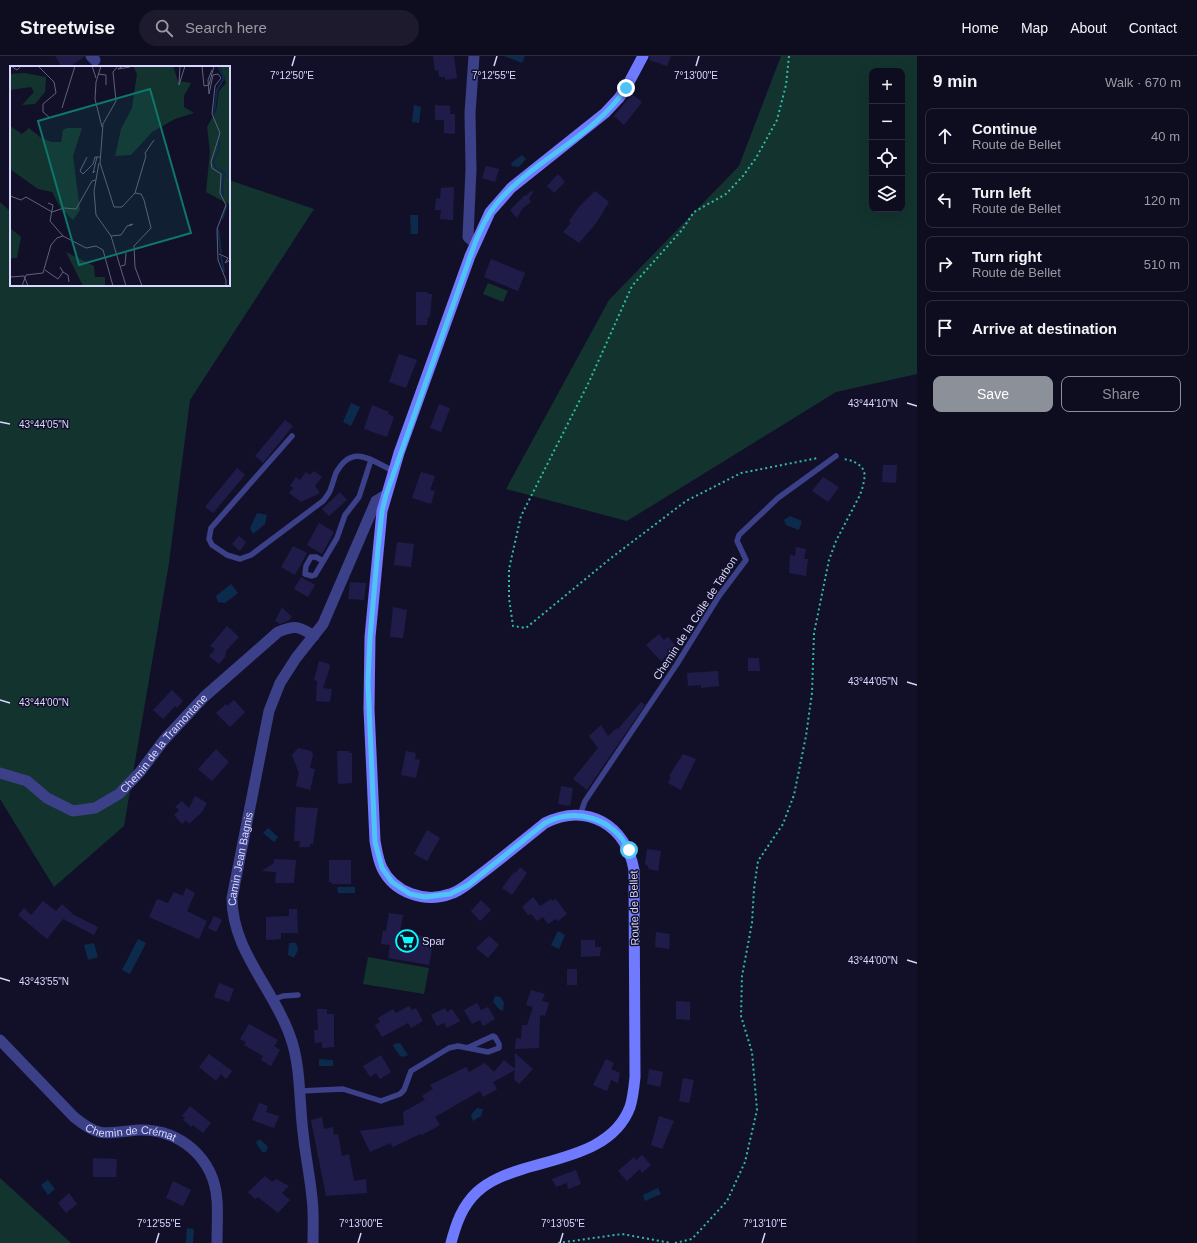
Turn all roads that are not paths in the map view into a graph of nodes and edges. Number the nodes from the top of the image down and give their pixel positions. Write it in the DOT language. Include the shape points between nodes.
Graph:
graph roads {
  1 [pos="474,56"];
  2 [pos="643,56"];
  3 [pos="475,243"];
  4 [pos="292,436"];
  5 [pos="836,456"];
  6 [pos="372,460"];
  7 [pos="393,471"];
  8 [pos="386,495"];
  9 [pos="323,561"];
  10 [pos="314,636"];
  11 [pos="0,773"];
  12 [pos="580,815"];
  13 [pos="298,995"];
  14 [pos="272,1000"];
  15 [pos="0,1040"];
  16 [pos="467,1048"];
  17 [pos="300,1091"];
  18 [pos="217,1243"];
  19 [pos="313,1243"];
  20 [pos="451,1243"];
  1 -- 3 [label="street" via="470,113 468,237"];
  2 -- 3 [label="main road, Route de Bellet" via="619,98 591,126 504,195 490,212"];
  3 -- 7 [label="main road, Route de Bellet"];
  4 -- 6 [label="lane" via="211,528 212,544 226,555 240,559 251,555 323,501 331,490 336,474 349,458 362,455"];
  5 -- 12 [label="lane, Chemin de la Colle de Tarbon" via="778,498 739,534 737,542 746,560 719,596 677,664 585,801"];
  6 -- 7 [label="lane"];
  6 -- 9 [label="lane" via="359,497 345,516 337,538"];
  7 -- 8 [label="main road, Route de Bellet"];
  8 -- 10 [label="street, Camin Jean Bagnis" via="376,500 329,610"];
  8 -- 12 [label="main road, Route de Bellet" via="378,548 368,683 375,842 386,876 416,896 437,897 450,894 468,885 545,823 558,817"];
  10 -- 11 [label="street, Chemin de la Tramontane" via="302,628 291,626 278,632 204,697 119,794 95,808 73,811 47,798 27,781"];
  10 -- 14 [label="street, Camin Jean Bagnis" via="280,683 269,711 232,898 232,911 238,934"];
  12 -- 20 [label="main road, Route de Bellet" via="606,824 619,834 629,850 634,870 635,1077 630,1106 614,1131 590,1148 508,1174 478,1191 459,1217"];
  13 -- 14 [label="lane"];
  14 -- 17 [label="street, Camin Jean Bagnis" via="291,1038"];
  15 -- 18 [label="street, Chemin de Crémat" via="86,1127 106,1133 160,1131 178,1137 194,1150 210,1173 214,1186 217,1199"];
  16 -- 16 [label="lane" via="488,1052 499,1048 499,1044 493,1036"];
  16 -- 17 [label="lane" via="453,1046 415,1067 400,1094 381,1101 343,1089"];
  17 -- 19 [label="street, Camin Jean Bagnis" via="312,1199"];
}
